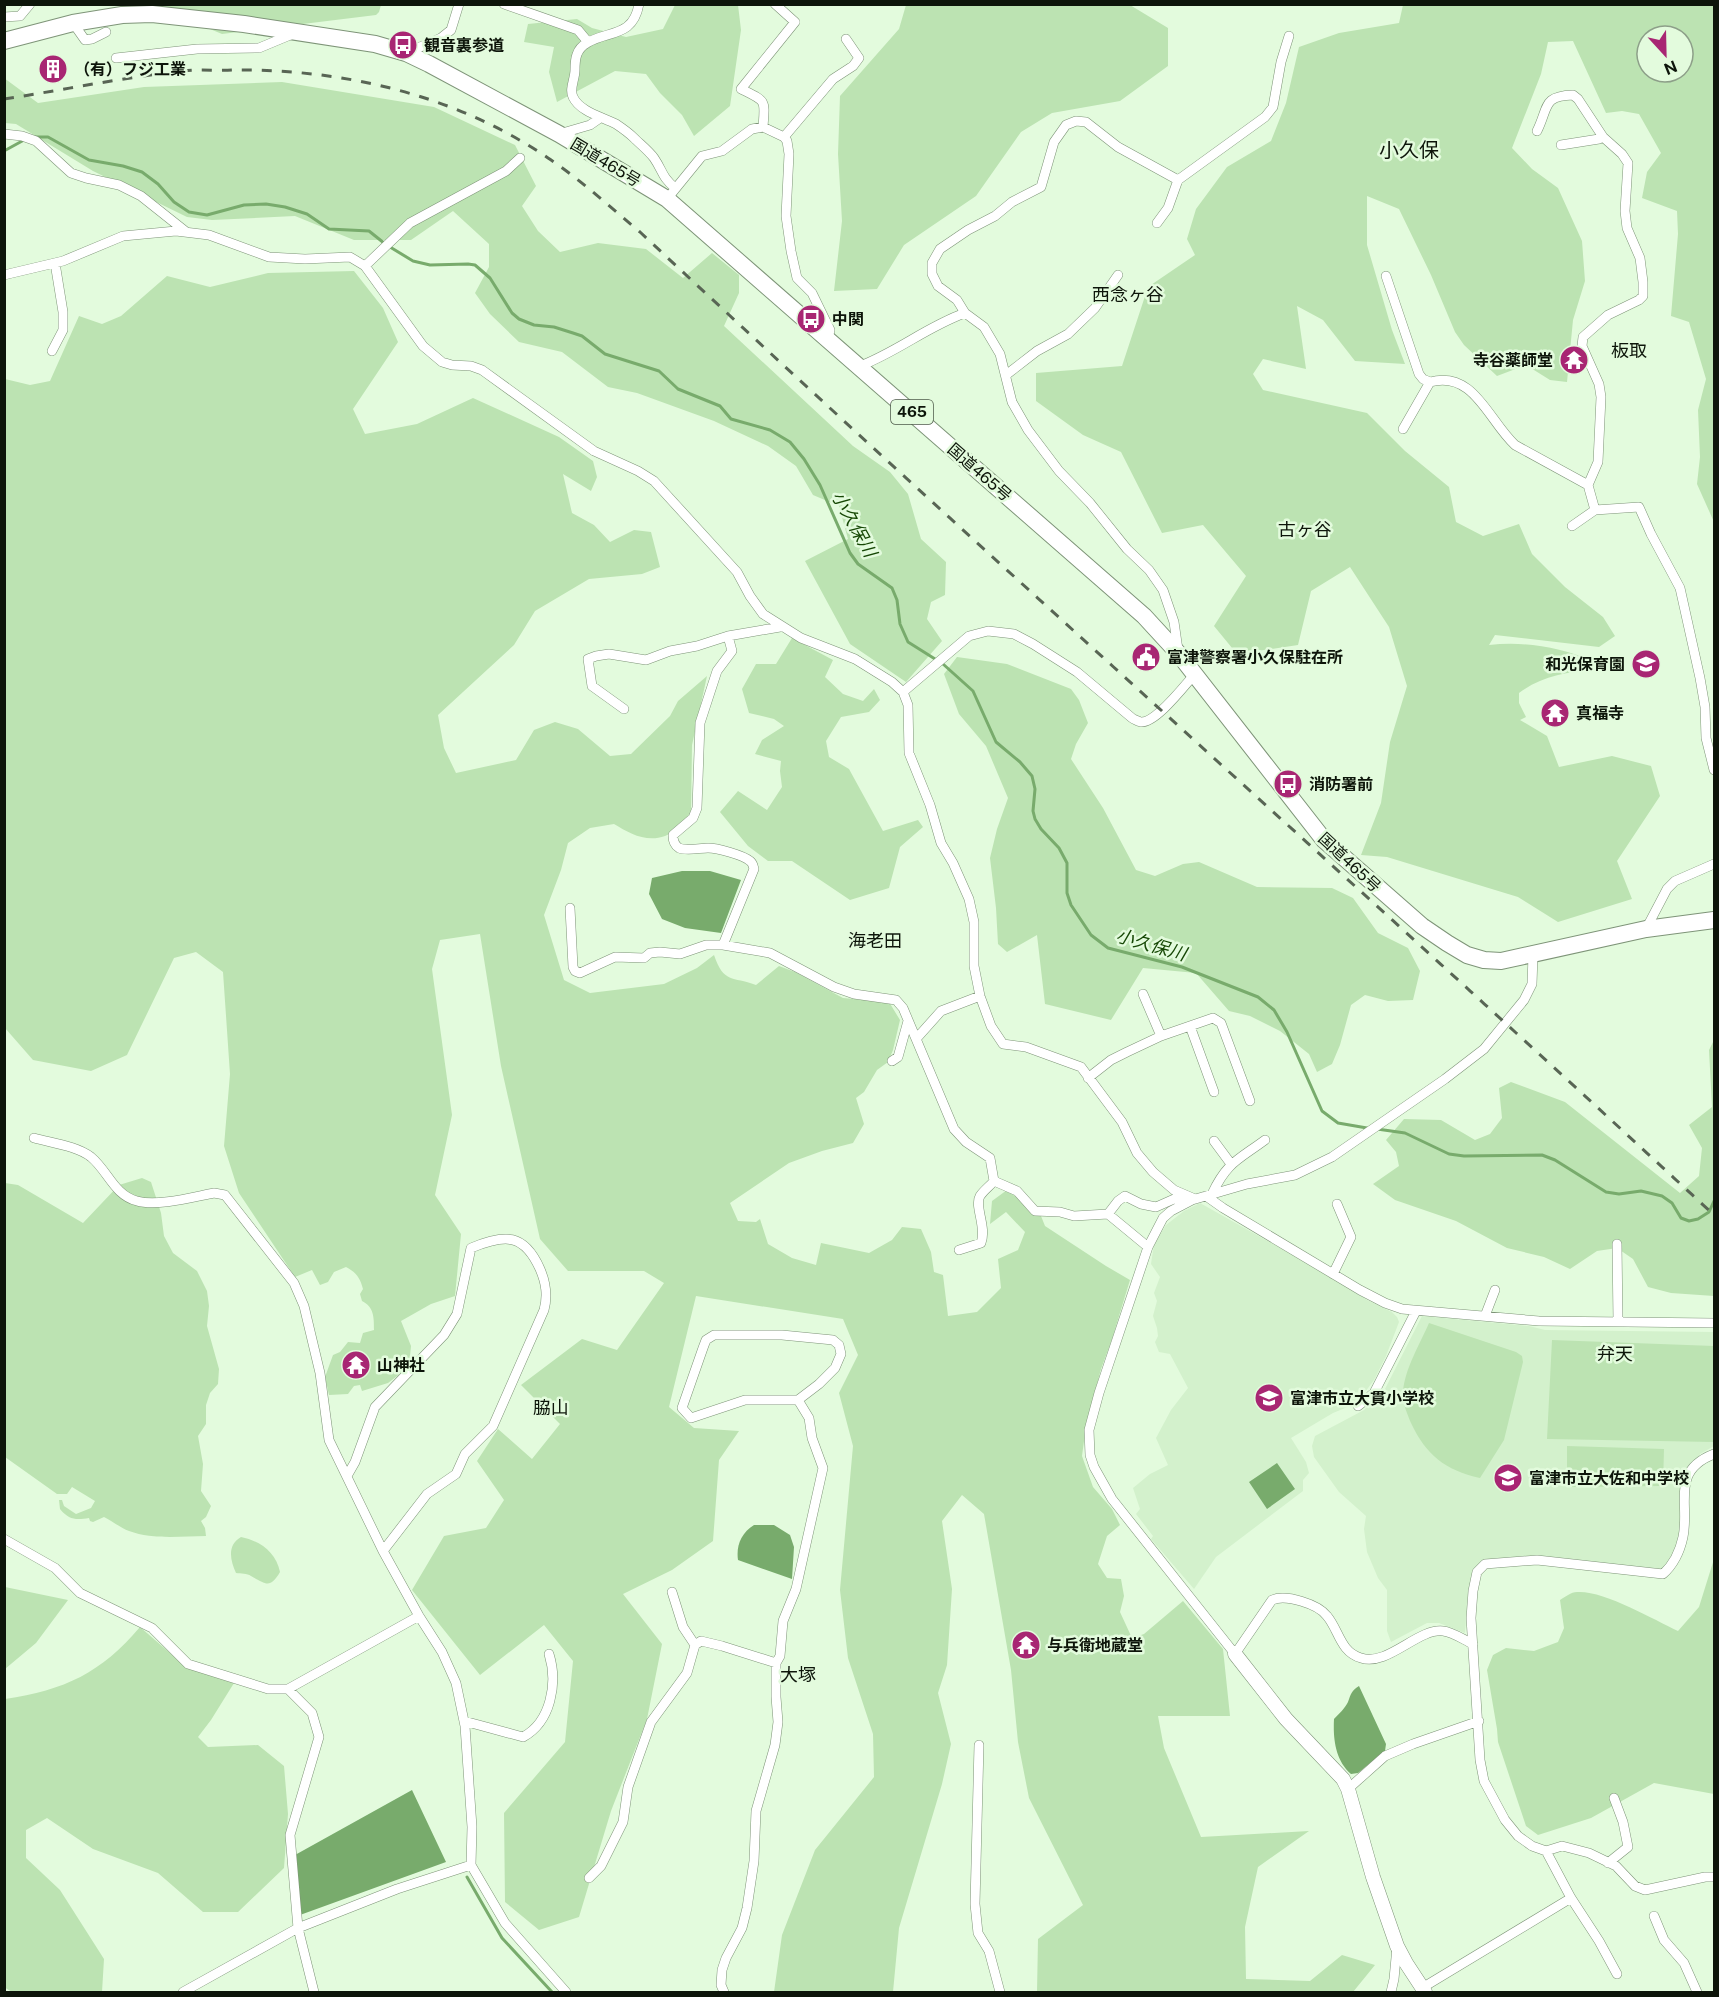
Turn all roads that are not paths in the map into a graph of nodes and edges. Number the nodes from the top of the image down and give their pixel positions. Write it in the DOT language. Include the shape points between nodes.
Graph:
graph roads {
  1 [pos="30,4"];
  2 [pos="459,4"];
  3 [pos="504,4"];
  4 [pos="639,4"];
  5 [pos="775,4"];
  6 [pos="122,10"];
  7 [pos="4,18"];
  8 [pos="73,23"];
  9 [pos="106,32"];
  10 [pos="297,32"];
  11 [pos="1289,36"];
  12 [pos="846,39"];
  13 [pos="4,41"];
  14 [pos="588,42"];
  15 [pos="406,53"];
  16 [pos="116,58"];
  17 [pos="600,118"];
  18 [pos="763,127"];
  19 [pos="1538,132"];
  20 [pos="4,134"];
  21 [pos="559,134"];
  22 [pos="784,137"];
  23 [pos="1603,137"];
  24 [pos="1561,145"];
  25 [pos="520,158"];
  26 [pos="1178,180"];
  27 [pos="671,193"];
  28 [pos="1157,223"];
  29 [pos="185,231"];
  30 [pos="55,263"];
  31 [pos="365,266"];
  32 [pos="1118,274"];
  33 [pos="4,275"];
  34 [pos="1386,276"];
  35 [pos="965,313"];
  36 [pos="828,339"];
  37 [pos="52,351"];
  38 [pos="860,366"];
  39 [pos="1006,375"];
  40 [pos="1430,382"];
  41 [pos="1403,429"];
  42 [pos="1588,485"];
  43 [pos="1595,510"];
  44 [pos="1572,526"];
  45 [pos="780,627"];
  46 [pos="728,636"];
  47 [pos="1178,653"];
  48 [pos="1194,675"];
  49 [pos="903,692"];
  50 [pos="624,709"];
  51 [pos="1714,770"];
  52 [pos="1714,864"];
  53 [pos="570,908"];
  54 [pos="1714,920"];
  55 [pos="1646,929"];
  56 [pos="723,945"];
  57 [pos="1533,955"];
  58 [pos="1143,994"];
  59 [pos="980,996"];
  60 [pos="908,1021"];
  61 [pos="1190,1026"];
  62 [pos="1161,1036"];
  63 [pos="916,1039"];
  64 [pos="892,1061"];
  65 [pos="1088,1078"];
  66 [pos="1214,1092"];
  67 [pos="1250,1101"];
  68 [pos="34,1138"];
  69 [pos="1265,1140"];
  70 [pos="1214,1141"];
  71 [pos="1231,1164"];
  72 [pos="994,1181"];
  73 [pos="1209,1195"];
  74 [pos="1194,1199"];
  75 [pos="1337,1204"];
  76 [pos="1108,1214"];
  77 [pos="1617,1244"];
  78 [pos="1148,1247"];
  79 [pos="959,1250"];
  80 [pos="1333,1274"];
  81 [pos="1495,1290"];
  82 [pos="1416,1311"];
  83 [pos="1485,1316"];
  84 [pos="1618,1321"];
  85 [pos="1714,1323"];
  86 [pos="798,1400"];
  87 [pos="1358,1406"];
  88 [pos="1714,1454"];
  89 [pos="347,1476"];
  90 [pos="4,1539"];
  91 [pos="383,1551"];
  92 [pos="672,1592"];
  93 [pos="419,1616"];
  94 [pos="1473,1644"];
  95 [pos="695,1645"];
  96 [pos="549,1654"];
  97 [pos="1235,1654"];
  98 [pos="776,1663"];
  99 [pos="288,1689"];
  100 [pos="464,1721"];
  101 [pos="1479,1721"];
  102 [pos="979,1745"];
  103 [pos="1348,1788"];
  104 [pos="1614,1798"];
  105 [pos="1546,1851"];
  106 [pos="1608,1863"];
  107 [pos="471,1865"];
  108 [pos="1714,1877"];
  109 [pos="589,1878"];
  110 [pos="1571,1898"];
  111 [pos="1654,1916"];
  112 [pos="298,1928"];
  113 [pos="1397,1946"];
  114 [pos="1617,1974"];
  115 [pos="1424,1990"];
  116 [pos="183,1992"];
  117 [pos="314,1992"];
  118 [pos="566,1992"];
  119 [pos="723,1992"];
  120 [pos="1000,1992"];
  121 [pos="1391,1992"];
  122 [pos="1697,1992"];
  1 -- 7 [label="street" via="20,16"];
  2 -- 15 [label="street" via="451,30"];
  3 -- 14 [label="street" via="578,30"];
  4 -- 14 [label="street" via="632,23 620,32"];
  5 -- 18 [label="street" via="795,22 741,89 765,104"];
  6 -- 8 [label="highway, 国道465号 / 465"];
  6 -- 10 [label="highway, 国道465号 / 465"];
  8 -- 9 [label="street" via="85,40"];
  8 -- 13 [label="highway, 国道465号 / 465"];
  10 -- 15 [label="highway, 国道465号 / 465"];
  10 -- 16 [label="street" via="259,48 197,49"];
  11 -- 26 [label="street" via="1273,107 1265,117"];
  12 -- 22 [label="street" via="859,58 833,79"];
  14 -- 17 [label="street" via="574,58 573,98"];
  15 -- 21 [label="highway, 国道465号 / 465"];
  17 -- 21 [label="street"];
  17 -- 27 [label="street" via="616,124 653,156"];
  18 -- 22 [label="street"];
  18 -- 27 [label="street" via="752,129 722,151 702,156"];
  19 -- 23 [label="street" via="1549,101 1556,95 1573,94"];
  20 -- 29 [label="street" via="36,141 71,173 119,185 141,196"];
  21 -- 27 [label="highway, 国道465号 / 465"];
  22 -- 36 [label="street" via="789,146 786,216 791,251 797,278 812,293 830,330"];
  23 -- 24 [label="street"];
  23 -- 42 [label="street" via="1628,164 1625,212 1627,228 1640,258 1643,296 1608,315 1583,337 1582,346 1601,397 1598,462"];
  25 -- 31 [label="street" via="506,171 410,223"];
  26 -- 28 [label="street" via="1168,208"];
  26 -- 35 [label="street" via="1118,147 1086,122 1066,125 1054,142 1041,187 940,249 932,263 938,286 957,300"];
  27 -- 36 [label="highway, 国道465号 / 465"];
  29 -- 30 [label="street" via="123,236"];
  29 -- 31 [label="street" via="209,235 269,257 350,257"];
  30 -- 33 [label="street"];
  30 -- 37 [label="street" via="63,330"];
  31 -- 45 [label="street" via="423,346 442,362 482,370 594,451 654,482 737,572 763,614"];
  32 -- 39 [label="street" via="1095,308 1068,334 1036,351"];
  34 -- 40 [label="street" via="1419,374"];
  35 -- 38 [label="street"];
  35 -- 39 [label="street" via="984,327 1000,354"];
  36 -- 38 [label="highway, 国道465号 / 465"];
  38 -- 47 [label="highway, 国道465号 / 465" via="1144,616"];
  39 -- 47 [label="street" via="1012,402 1028,430 1163,590 1174,622"];
  40 -- 41 [label="street"];
  40 -- 42 [label="street" via="1454,380 1465,387 1515,445"];
  42 -- 43 [label="street"];
  43 -- 44 [label="street"];
  43 -- 51 [label="street" via="1639,507 1679,585 1700,678 1706,738"];
  45 -- 46 [label="street"];
  45 -- 49 [label="street" via="855,659"];
  46 -- 50 [label="street" via="646,660 609,654 588,659 592,686"];
  46 -- 56 [label="street" via="732,651 717,671 700,723 697,808 693,818 673,836 676,847 712,848 752,864 754,869"];
  47 -- 48 [label="highway, 国道465号 / 465"];
  48 -- 49 [label="street" via="1158,714 1140,722 1077,672 1014,634 988,631 969,636"];
  48 -- 57 [label="highway, 国道465号 / 465" via="1324,840 1422,926 1467,955 1484,960"];
  49 -- 59 [label="street" via="908,705 909,753 941,843 969,899"];
  52 -- 55 [label="street" via="1675,881"];
  53 -- 56 [label="street" via="573,967 580,973 615,957 680,954 706,945"];
  54 -- 55 [label="highway, 国道465号 / 465"];
  55 -- 57 [label="highway, 国道465号 / 465"];
  56 -- 60 [label="street" via="770,953 854,994 896,1000"];
  57 -- 73 [label="street" via="1532,984 1524,1000 1484,1049 1445,1080 1332,1157 1295,1174"];
  58 -- 62 [label="street"];
  59 -- 63 [label="street" via="941,1011"];
  59 -- 65 [label="street" via="991,1026 1004,1044 1026,1047 1081,1067"];
  60 -- 63 [label="street"];
  60 -- 64 [label="street" via="898,1058"];
  61 -- 62 [label="street"];
  61 -- 66 [label="street"];
  61 -- 67 [label="street" via="1213,1018 1221,1023"];
  62 -- 65 [label="street" via="1111,1060"];
  63 -- 72 [label="street" via="954,1130 990,1158"];
  65 -- 74 [label="street" via="1153,1172 1174,1190"];
  68 -- 89 [label="street" via="91,1157 121,1193 135,1201 148,1203 214,1193 231,1200 294,1283 304,1306 320,1373 328,1440"];
  69 -- 71 [label="street"];
  70 -- 71 [label="street"];
  71 -- 73 [label="street"];
  72 -- 76 [label="street" via="1017,1191 1035,1211 1074,1216"];
  72 -- 79 [label="street" via="979,1197 984,1235 981,1243"];
  73 -- 74 [label="street"];
  73 -- 80 [label="street" via="1223,1208"];
  74 -- 76 [label="street" via="1174,1199 1156,1207 1125,1196"];
  74 -- 78 [label="street" via="1163,1218"];
  75 -- 80 [label="street" via="1351,1237"];
  76 -- 78 [label="street"];
  77 -- 84 [label="street"];
  78 -- 97 [label="street" via="1099,1393 1089,1430 1090,1455 1112,1499"];
  80 -- 82 [label="street" via="1392,1306"];
  81 -- 83 [label="street"];
  82 -- 83 [label="street"];
  82 -- 87 [label="street" via="1374,1393"];
  83 -- 84 [label="street"];
  84 -- 85 [label="street"];
  86 -- 86 [label="street" via="745,1400 691,1418 682,1408 706,1340 714,1335 833,1340 841,1354 835,1368"];
  86 -- 98 [label="street" via="809,1418 823,1468 796,1589 783,1621"];
  88 -- 94 [label="street" via="1699,1460 1684,1488 1683,1536 1664,1574 1537,1560 1485,1564 1477,1572 1473,1591"];
  89 -- 91 [label="street"];
  89 -- 91 [label="street" via="375,1407 444,1335 458,1314 471,1248 504,1239 524,1244 545,1280 547,1298 515,1379 492,1426 465,1454 456,1474 427,1494"];
  90 -- 99 [label="street" via="55,1568 80,1593 153,1628 188,1664 268,1689"];
  91 -- 93 [label="street"];
  92 -- 95 [label="street" via="683,1627"];
  93 -- 99 [label="street"];
  93 -- 100 [label="street" via="456,1683"];
  94 -- 97 [label="street" via="1447,1631 1435,1631 1387,1654 1361,1658 1340,1642 1327,1615 1297,1600 1280,1597 1272,1600"];
  94 -- 101 [label="street"];
  95 -- 98 [label="street" via="701,1641"];
  95 -- 109 [label="street" via="687,1673 651,1722 628,1787 623,1822 601,1866"];
  96 -- 100 [label="street" via="553,1667 548,1712 534,1731 524,1737"];
  97 -- 103 [label="street"];
  98 -- 119 [label="street" via="775,1744 756,1811 747,1908 722,1970"];
  99 -- 112 [label="street" via="312,1713 319,1737 290,1835"];
  100 -- 107 [label="street"];
  101 -- 103 [label="street" via="1385,1756"];
  101 -- 105 [label="street" via="1480,1760 1493,1801 1518,1836"];
  102 -- 120 [label="street" via="975,1904 978,1933 989,1951"];
  103 -- 113 [label="street" via="1372,1877"];
  104 -- 106 [label="street" via="1628,1847"];
  105 -- 106 [label="street" via="1562,1846"];
  105 -- 110 [label="street"];
  106 -- 108 [label="street" via="1645,1890"];
  107 -- 112 [label="street"];
  107 -- 118 [label="street" via="505,1923"];
  110 -- 114 [label="street"];
  110 -- 115 [label="street"];
  111 -- 122 [label="street" via="1664,1940 1684,1963"];
  112 -- 116 [label="street"];
  112 -- 117 [label="street"];
  113 -- 115 [label="street"];
  113 -- 121 [label="street"];
}
